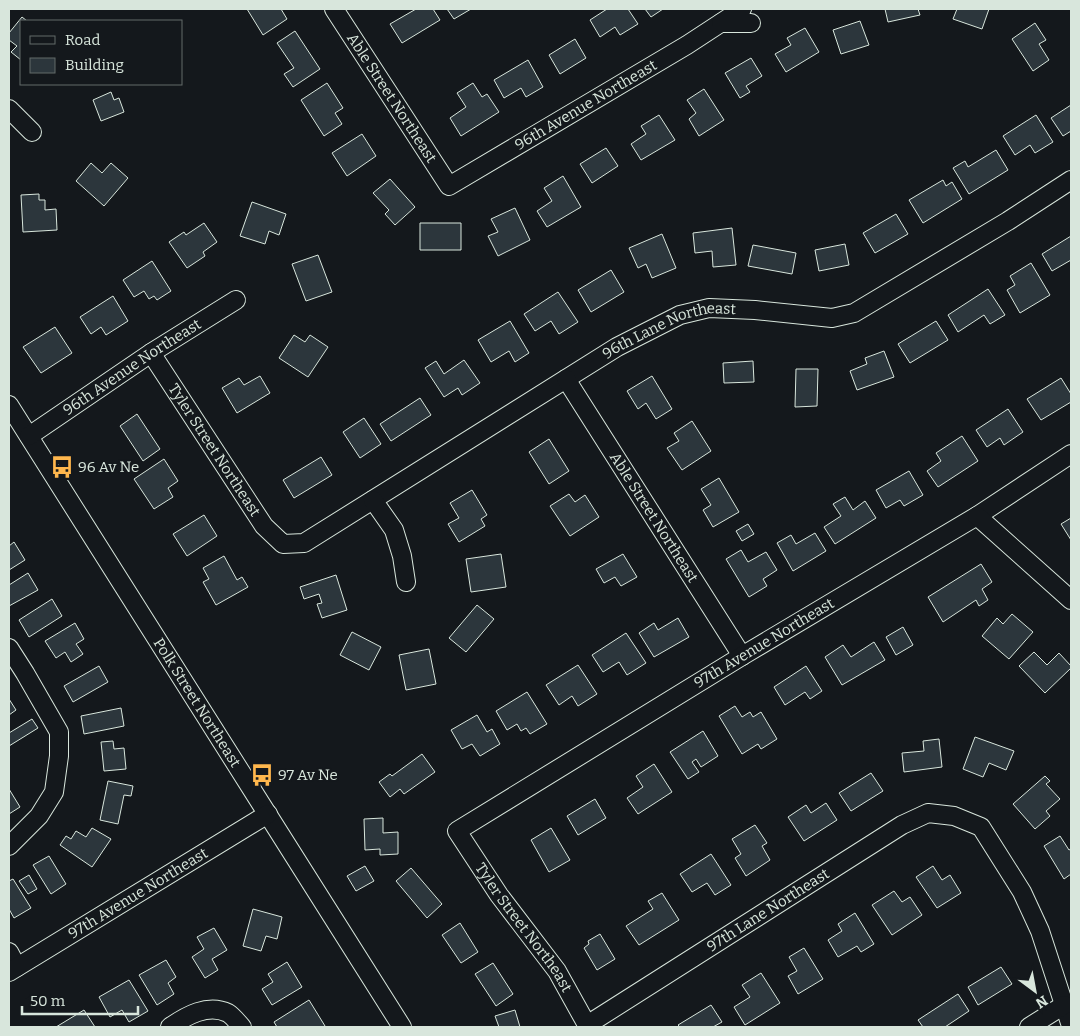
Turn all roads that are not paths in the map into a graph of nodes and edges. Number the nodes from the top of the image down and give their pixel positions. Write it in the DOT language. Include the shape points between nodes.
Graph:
graph roads {
  1 [pos="334,9"];
  2 [pos="747,16"];
  3 [pos="9,109"];
  4 [pos="32,132"];
  5 [pos="1071,180"];
  6 [pos="450,186"];
  7 [pos="236,300"];
  8 [pos="151,353"];
  9 [pos="566,379"];
  10 [pos="9,405"];
  11 [pos="28,436"];
  12 [pos="1071,454"];
  13 [pos="373,500"];
  14 [pos="977,516"];
  15 [pos="283,544"];
  16 [pos="406,582"];
  17 [pos="1071,600"];
  18 [pos="9,648"];
  19 [pos="742,656"];
  20 [pos="268,814"];
  21 [pos="457,831"];
  22 [pos="9,846"];
  23 [pos="11,964"];
  24 [pos="1064,1005"];
  25 [pos="587,1025"];
  26 [pos="1071,1026"];
  27 [pos="170,1027"];
  28 [pos="242,1027"];
  29 [pos="402,1027"];
  30 [pos="1029,1027"];
  1 -- 6 [label="street, Able Street Northeast"];
  2 -- 6 [label="street, 96th Avenue Northeast" via="721,22"];
  3 -- 4 [label="street"];
  5 -- 9 [label="street, 96th Lane Northeast" via="854,313 832,318 709,308 680,315 617,347"];
  7 -- 8 [label="street, 96th Avenue Northeast"];
  8 -- 11 [label="street, 96th Avenue Northeast"];
  8 -- 15 [label="street, Tyler Street Northeast" via="264,526"];
  9 -- 13 [label="street, 96th Lane Northeast"];
  9 -- 19 [label="street, Able Street Northeast"];
  10 -- 11 [label="street, Polk Street Northeast"];
  11 -- 20 [label="street, Polk Street Northeast"];
  12 -- 14 [label="street, 97th Avenue Northeast"];
  13 -- 15 [label="street, 96th Lane Northeast" via="304,543"];
  13 -- 16 [label="street" via="394,530"];
  14 -- 17 [label="street"];
  14 -- 19 [label="street, 97th Avenue Northeast"];
  18 -- 22 [label="street" via="59,732 54,792 39,816"];
  19 -- 21 [label="street, 97th Avenue Northeast"];
  20 -- 23 [label="street, 97th Avenue Northeast"];
  20 -- 29 [label="street, Polk Street Northeast"];
  21 -- 25 [label="street, Tyler Street Northeast" via="499,895 557,971"];
  24 -- 25 [label="street, 97th Lane Northeast" via="1040,930 1022,892 981,827 954,816 928,813 902,825"];
  24 -- 26 [label="street"];
  24 -- 30 [label="street"];
  27 -- 28 [label="street" via="188,1015 214,1009 229,1014"];
}
